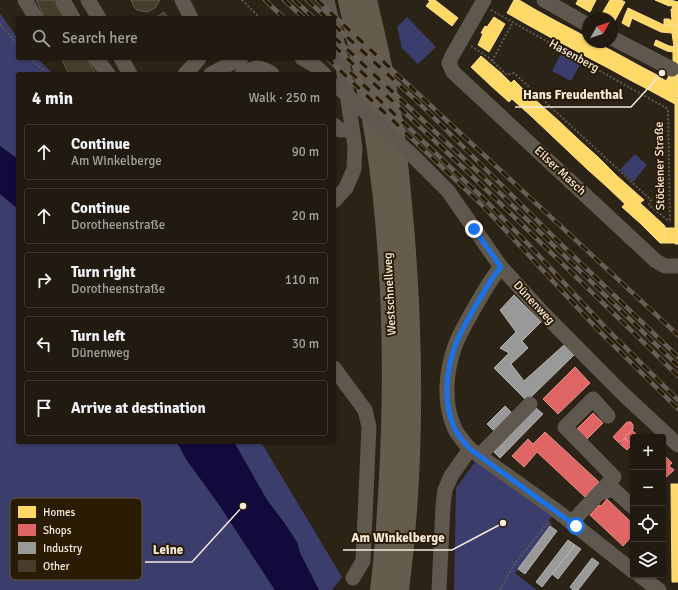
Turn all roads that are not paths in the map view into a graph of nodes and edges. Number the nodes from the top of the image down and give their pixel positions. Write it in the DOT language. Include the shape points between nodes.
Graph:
graph roads {
  1 [pos="26,0"];
  2 [pos="87,0"];
  3 [pos="182,0"];
  4 [pos="327,0"];
  5 [pos="349,0"];
  6 [pos="366,0"];
  7 [pos="544,0"];
  8 [pos="483,2"];
  9 [pos="68,9"];
  10 [pos="35,16"];
  11 [pos="98,16"];
  12 [pos="190,16"];
  13 [pos="331,16"];
  14 [pos="582,22"];
  15 [pos="336,37"];
  16 [pos="618,41"];
  17 [pos="98,60"];
  18 [pos="122,60"];
  19 [pos="198,60"];
  20 [pos="237,60"];
  21 [pos="305,60"];
  22 [pos="672,69"];
  23 [pos="106,72"];
  24 [pos="129,72"];
  25 [pos="187,72"];
  26 [pos="215,72"];
  27 [pos="246,72"];
  28 [pos="270,72"];
  29 [pos="322,72"];
  30 [pos="336,85"];
  31 [pos="336,127"];
  32 [pos="352,130"];
  33 [pos="336,199"];
  34 [pos="678,266"];
  35 [pos="501,267"];
  36 [pos="336,371"];
  37 [pos="530,404"];
  38 [pos="608,416"];
  39 [pos="678,445"];
  40 [pos="475,452"];
  41 [pos="600,492"];
  42 [pos="632,506"];
  43 [pos="572,522"];
  44 [pos="630,569"];
  45 [pos="353,578"];
  46 [pos="642,578"];
  47 [pos="381,590"];
  48 [pos="398,590"];
  49 [pos="438,590"];
  50 [pos="658,590"];
  1 -- 10 [label="street"];
  2 -- 9 [label="street"];
  2 -- 11 [label="street"];
  3 -- 12 [label="street"];
  4 -- 13 [label="street"];
  5 -- 47 [label="highway, Westschnellweg" via="376,137 391,289 392,447"];
  6 -- 48 [label="highway, Westschnellweg" via="393,130 408,288 409,447"];
  7 -- 14 [label="street"];
  8 -- 34 [label="street, Eilser Masch" via="449,63 453,72 656,261 665,266"];
  15 -- 32 [label="street"];
  16 -- 22 [label="street"];
  17 -- 23 [label="street"];
  18 -- 24 [label="street"];
  19 -- 25 [label="street"];
  20 -- 26 [label="street"];
  21 -- 29 [label="street"];
  27 -- 28 [label="street" via="253,68 266,69"];
  30 -- 35 [label="street, Dünenweg, bridge" via="448,191"];
  31 -- 32 [label="street" via="340,130"];
  32 -- 33 [label="street" via="355,147 354,169 346,188"];
  35 -- 39 [label="street, Dünenweg" via="621,392"];
  35 -- 40 [label="street" via="493,275 463,328 450,363 448,409 454,428 462,441"];
  36 -- 45 [label="street" via="365,410 369,427 363,561"];
  37 -- 40 [label="street"];
  38 -- 41 [label="street" via="593,399 565,427 614,477"];
  40 -- 43 [label="street"];
  40 -- 49 [label="street" via="451,476 445,490"];
  41 -- 42 [label="street" via="613,488"];
  41 -- 43 [label="street"];
  43 -- 44 [label="street"];
  46 -- 50 [label="street"];
}
